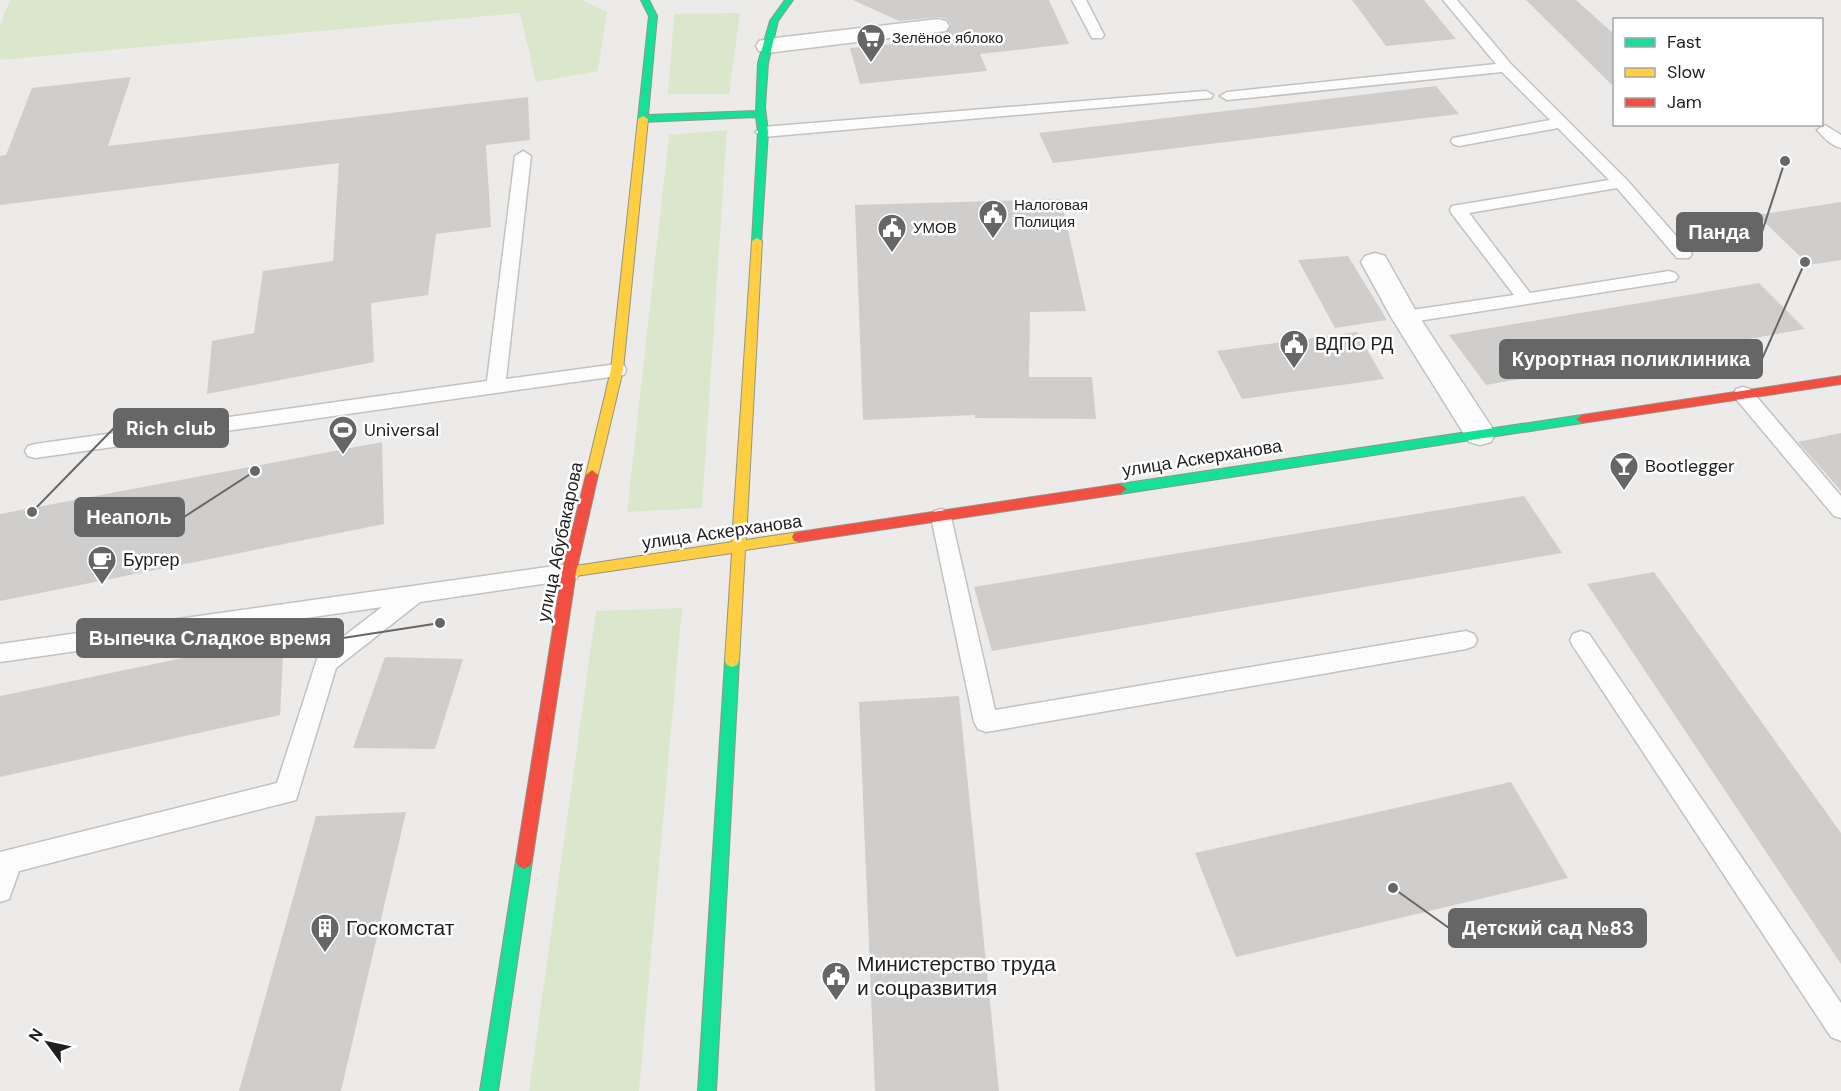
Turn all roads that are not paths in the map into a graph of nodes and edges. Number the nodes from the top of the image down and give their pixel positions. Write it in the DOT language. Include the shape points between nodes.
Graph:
graph roads {
  1 [pos="645,0"];
  2 [pos="789,0"];
  3 [pos="1079,0"];
  4 [pos="1450,0"];
  5 [pos="938,26"];
  6 [pos="1097,35"];
  7 [pos="767,46"];
  8 [pos="1506,67"];
  9 [pos="1206,94"];
  10 [pos="1227,96"];
  11 [pos="759,114"];
  12 [pos="644,118"];
  13 [pos="1560,123"];
  14 [pos="1825,130"];
  15 [pos="763,132"];
  16 [pos="1459,141"];
  17 [pos="1841,143"];
  18 [pos="523,156"];
  19 [pos="1621,183"];
  20 [pos="1683,254"];
  21 [pos="1376,262"];
  22 [pos="1669,277"];
  23 [pos="1526,299"];
  24 [pos="1405,317"];
  25 [pos="617,370"];
  26 [pos="1841,380"];
  27 [pos="496,387"];
  28 [pos="1743,394"];
  29 [pos="1480,434"];
  30 [pos="35,451"];
  31 [pos="1841,510"];
  32 [pos="941,517"];
  33 [pos="740,548"];
  34 [pos="569,572"];
  35 [pos="412,595"];
  36 [pos="1466,640"];
  37 [pos="1581,640"];
  38 [pos="0,652"];
  39 [pos="4,863"];
  40 [pos="0,890"];
  41 [pos="1841,1027"];
  42 [pos="489,1091"];
  43 [pos="706,1091"];
  1 -- 12 [label="main road, улица Абубакарова" via="653,16"];
  2 -- 7 [label="main road" via="774,21"];
  3 -- 6 [label="lane"];
  4 -- 8 [label="lane"];
  5 -- 7 [label="street"];
  7 -- 11 [label="main road"];
  8 -- 10 [label="lane"];
  8 -- 13 [label="lane"];
  9 -- 15 [label="lane"];
  11 -- 12 [label="main road"];
  11 -- 15 [label="main road"];
  12 -- 25 [label="main road, улица Абубакарова"];
  13 -- 16 [label="lane"];
  13 -- 19 [label="lane"];
  14 -- 17 [label="lane"];
  15 -- 33 [label="main road"];
  18 -- 27 [label="lane"];
  19 -- 20 [label="lane"];
  19 -- 23 [label="lane" via="1458,210"];
  21 -- 24 [label="street"];
  22 -- 23 [label="lane"];
  23 -- 24 [label="lane"];
  24 -- 29 [label="street"];
  25 -- 27 [label="lane"];
  25 -- 34 [label="main road, улица Абубакарова"];
  26 -- 28 [label="main road, улица Аскерханова"];
  27 -- 30 [label="lane"];
  28 -- 29 [label="main road, улица Аскерханова"];
  28 -- 31 [label="lane"];
  29 -- 32 [label="main road, улица Аскерханова"];
  32 -- 33 [label="main road, улица Аскерханова"];
  32 -- 36 [label="lane" via="986,722"];
  33 -- 34 [label="main road, улица Аскерханова"];
  33 -- 43 [label="main road" via="731,643"];
  34 -- 35 [label="lane"];
  34 -- 42 [label="main road, улица Абубакарова"];
  35 -- 38 [label="lane"];
  35 -- 39 [label="lane" via="326,663 286,792"];
  37 -- 41 [label="lane"];
  39 -- 40 [label="lane"];
}
